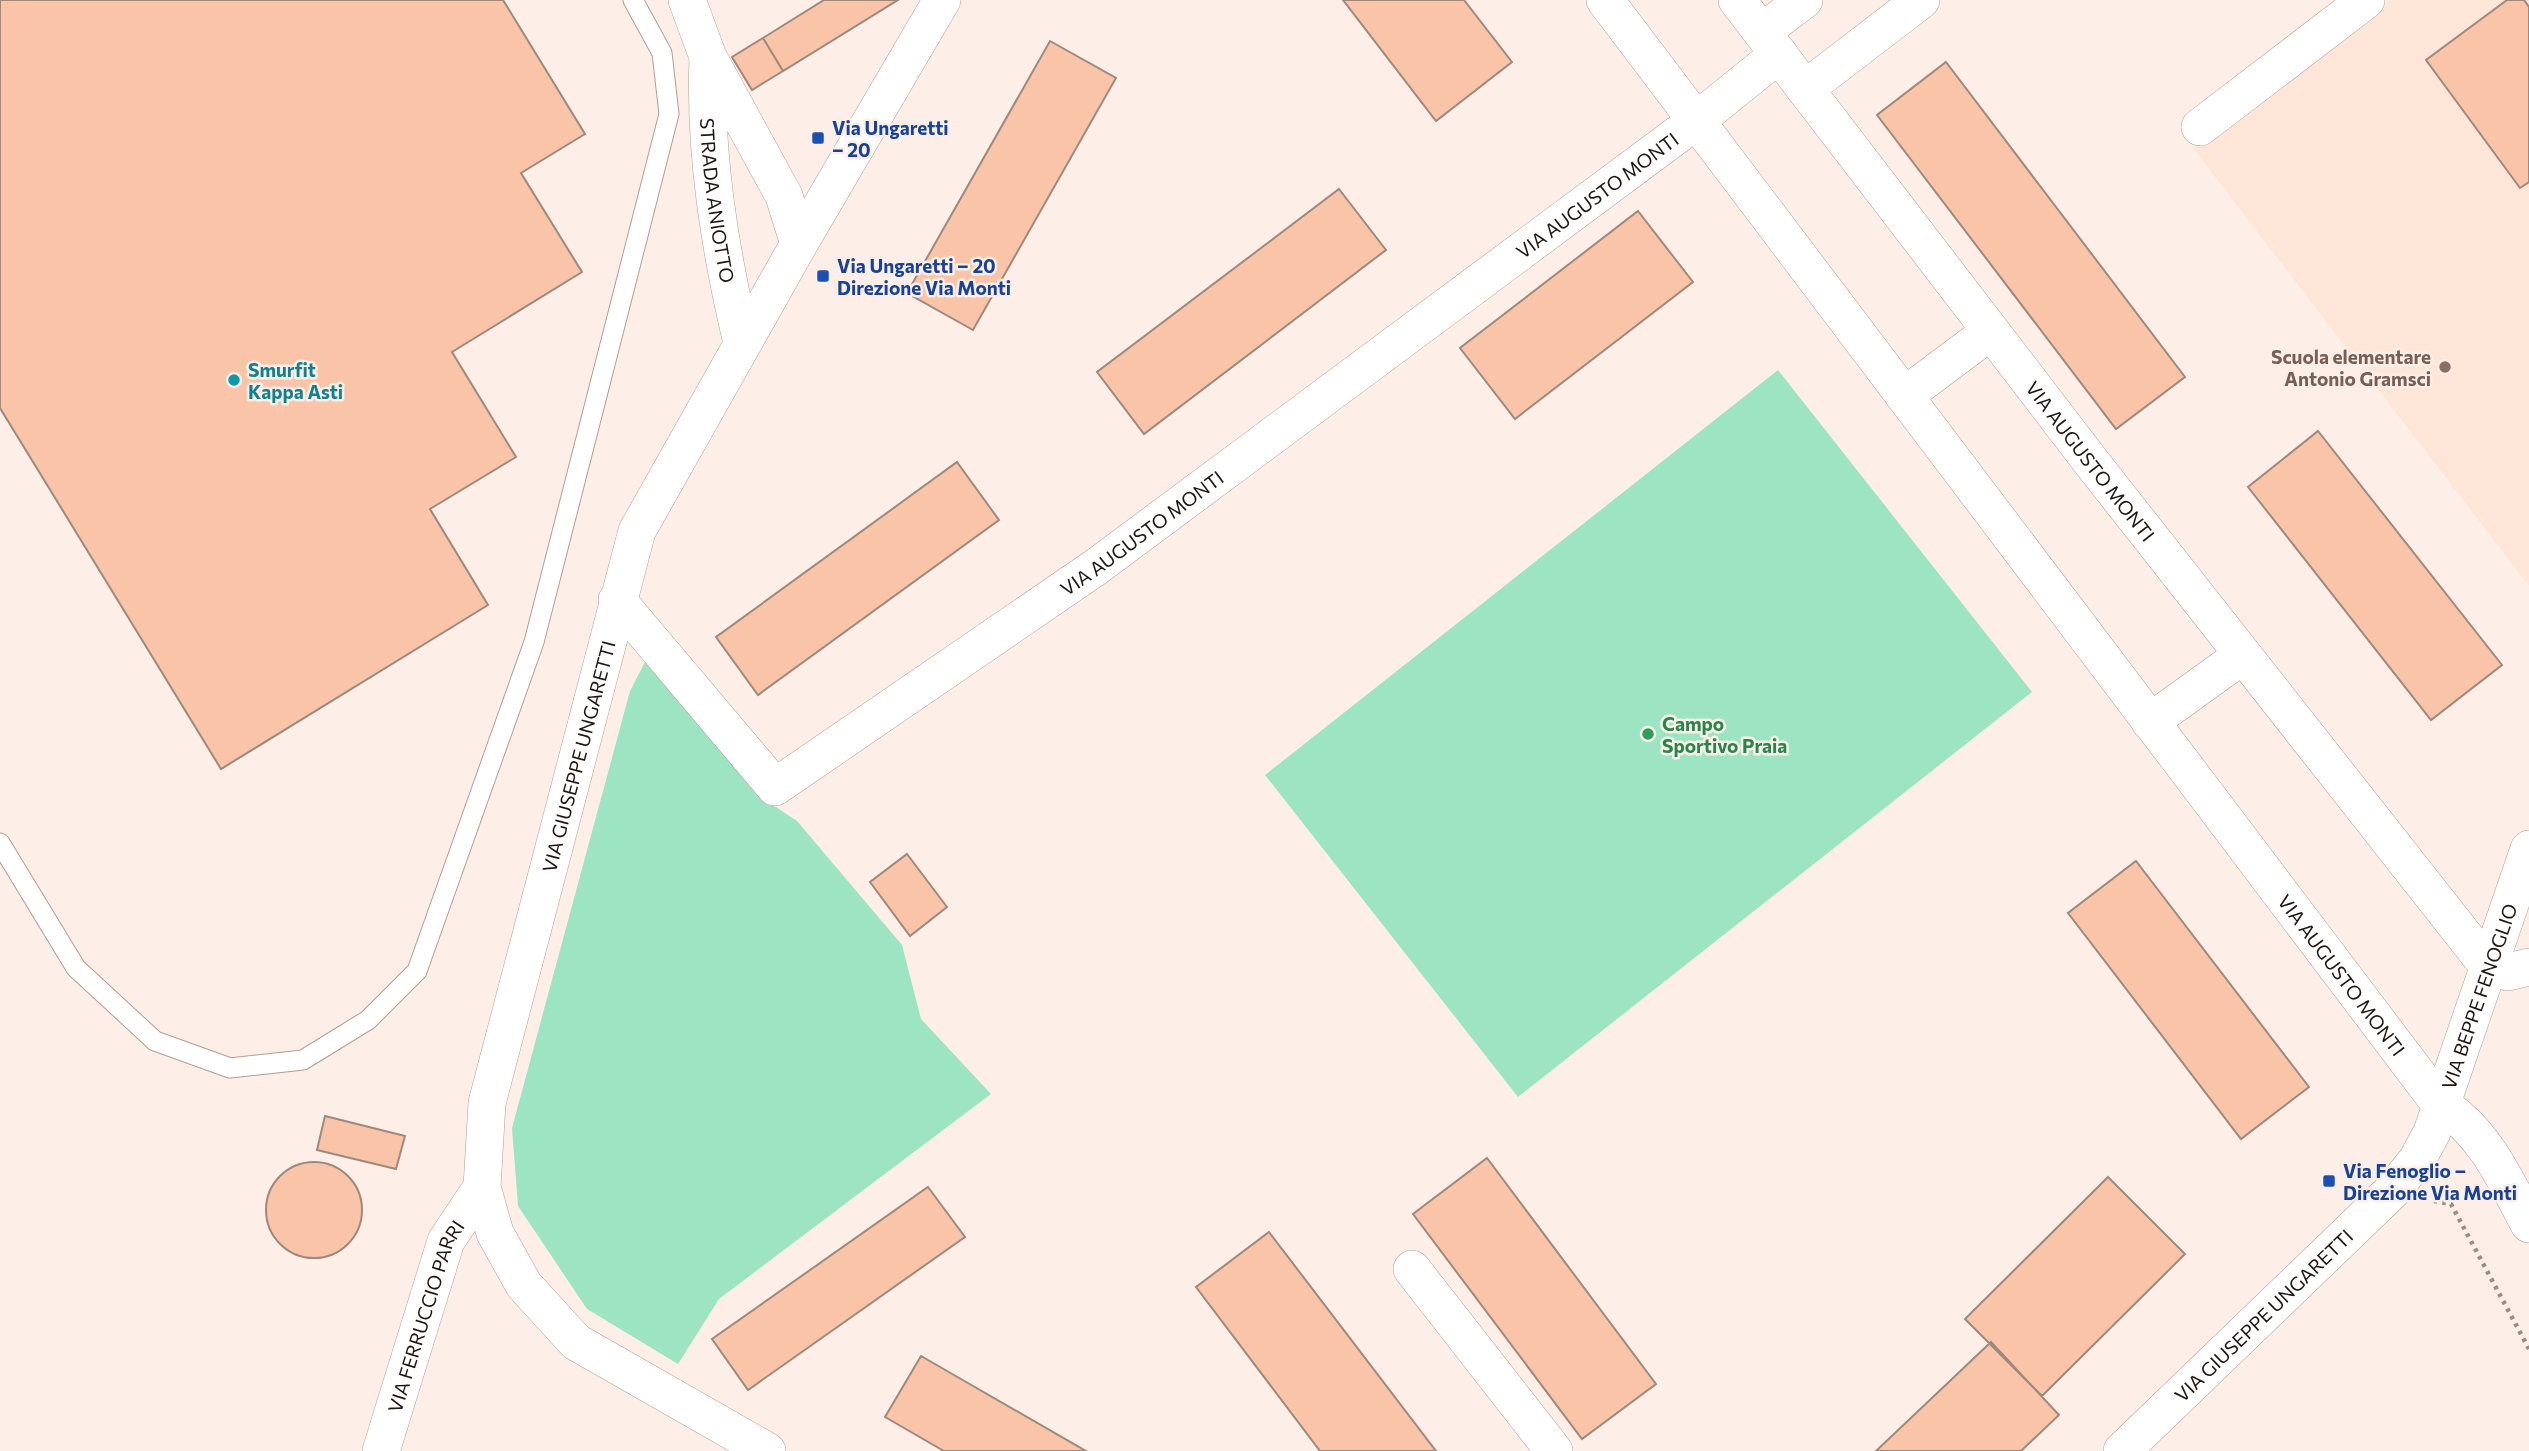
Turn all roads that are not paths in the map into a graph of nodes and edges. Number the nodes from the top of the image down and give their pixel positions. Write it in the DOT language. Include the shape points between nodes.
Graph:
graph roads {
  1 [pos="633,0"];
  2 [pos="687,0"];
  3 [pos="942,0"];
  4 [pos="1605,0"];
  5 [pos="1737,0"];
  6 [pos="1804,0"];
  7 [pos="1921,0"];
  8 [pos="2366,0"];
  9 [pos="1771,43"];
  10 [pos="708,57"];
  11 [pos="1805,89"];
  12 [pos="1696,121"];
  13 [pos="2200,127"];
  14 [pos="799,244"];
  15 [pos="1991,331"];
  16 [pos="742,343"];
  17 [pos="1904,396"];
  18 [pos="617,600"];
  19 [pos="2243,655"];
  20 [pos="2150,722"];
  21 [pos="0,843"];
  22 [pos="2529,849"];
  23 [pos="2488,966"];
  24 [pos="2529,967"];
  25 [pos="2440,1104"];
  26 [pos="482,1187"];
  27 [pos="2529,1224"];
  28 [pos="1412,1269"];
  29 [pos="381,1451"];
  30 [pos="767,1451"];
  31 [pos="1554,1451"];
  32 [pos="2122,1451"];
  1 -- 21 [label="lane" via="662,53 669,114 534,642 416,971 368,1020 303,1060 230,1068 155,1041 76,968"];
  2 -- 10 [label="street, STRADA ANIOTTO"];
  3 -- 14 [label="street, VIA GIUSEPPE UNGARETTI"];
  4 -- 12 [label="street, VIA AUGUSTO MONTI"];
  5 -- 9 [label="street, VIA AUGUSTO MONTI"];
  6 -- 9 [label="street"];
  7 -- 11 [label="street"];
  8 -- 13 [label="street"];
  9 -- 11 [label="street, VIA AUGUSTO MONTI"];
  9 -- 12 [label="street, VIA AUGUSTO MONTI"];
  10 -- 14 [label="street, STRADA ANIOTTO" via="784,196"];
  10 -- 16 [label="street, STRADA ANIOTTO" via="706,111 711,163"];
  11 -- 15 [label="street, VIA AUGUSTO MONTI"];
  12 -- 17 [label="street, VIA AUGUSTO MONTI"];
  12 -- 18 [label="street, VIA AUGUSTO MONTI" via="1096,567 775,787"];
  14 -- 16 [label="street, VIA GIUSEPPE UNGARETTI"];
  15 -- 17 [label="street"];
  15 -- 19 [label="street, VIA AUGUSTO MONTI"];
  16 -- 18 [label="street, VIA GIUSEPPE UNGARETTI" via="637,531"];
  17 -- 20 [label="street, VIA AUGUSTO MONTI"];
  18 -- 26 [label="street, VIA GIUSEPPE UNGARETTI" via="487,1103"];
  19 -- 20 [label="street"];
  19 -- 23 [label="street, VIA AUGUSTO MONTI"];
  20 -- 25 [label="street, VIA AUGUSTO MONTI"];
  22 -- 23 [label="street, VIA BEPPE FENOGLIO"];
  23 -- 24 [label="street" via="2508,972"];
  23 -- 25 [label="street, VIA BEPPE FENOGLIO"];
  25 -- 27 [label="street, VIA AUGUSTO MONTI" via="2476,1132"];
  25 -- 32 [label="street, VIA GIUSEPPE UNGARETTI" via="2430,1137 2392,1191"];
  26 -- 29 [label="street, VIA FERRUCCIO PARRI" via="446,1241"];
  26 -- 30 [label="street, VIA GIUSEPPE UNGARETTI" via="495,1233 524,1285 576,1342"];
  28 -- 31 [label="street"];
}
